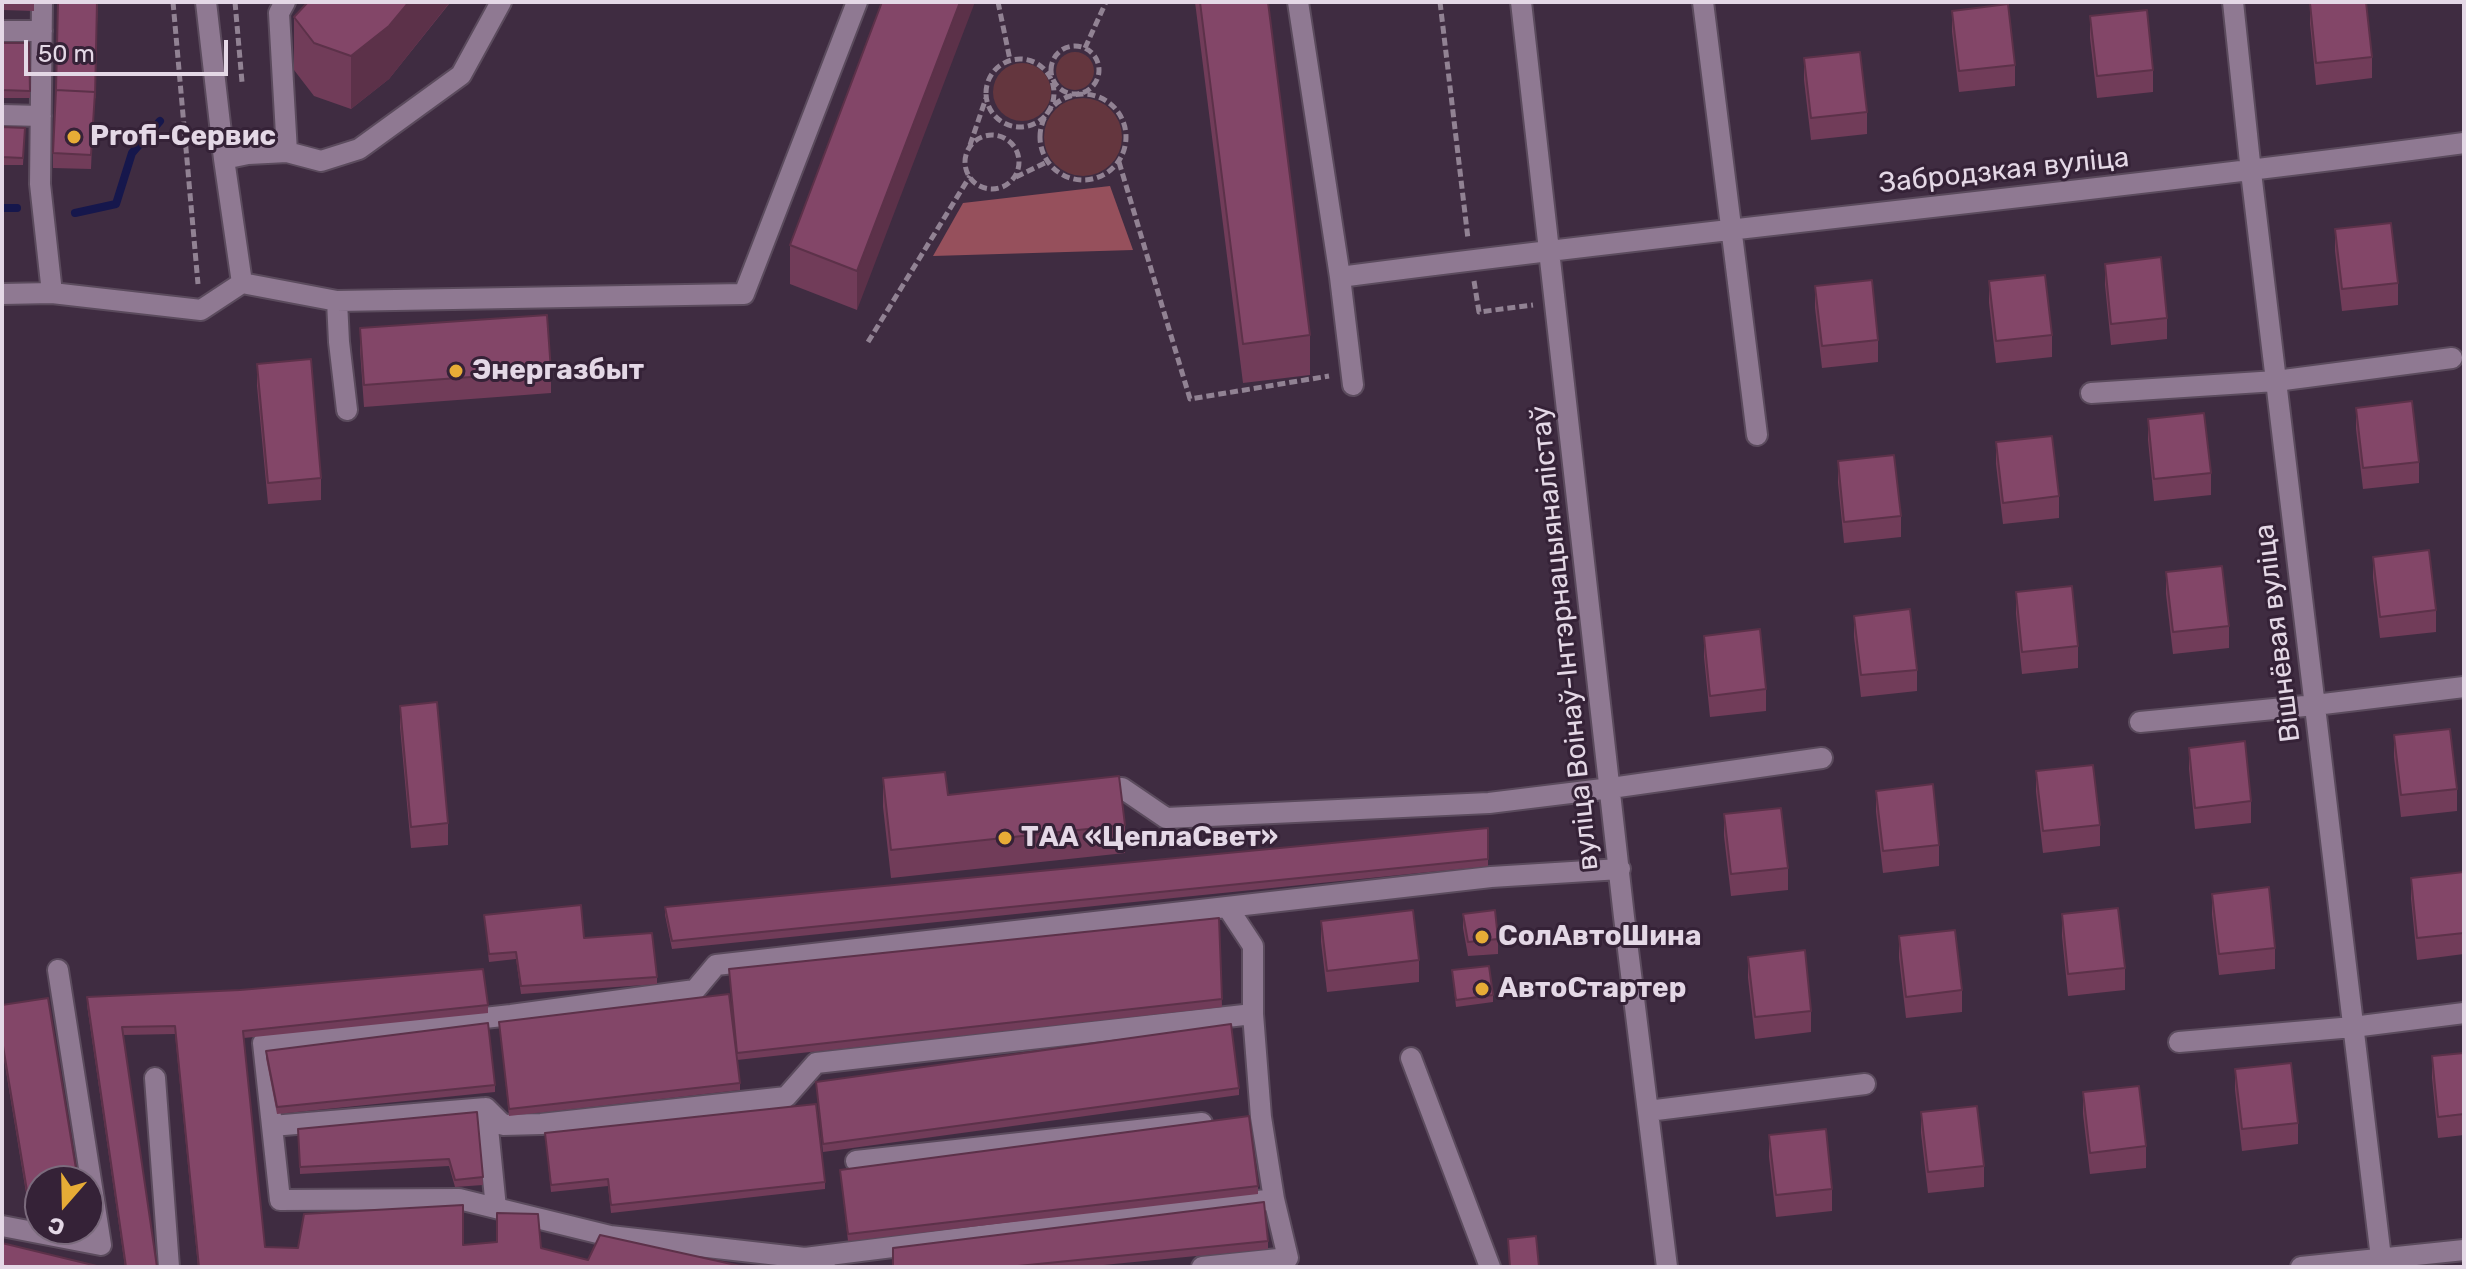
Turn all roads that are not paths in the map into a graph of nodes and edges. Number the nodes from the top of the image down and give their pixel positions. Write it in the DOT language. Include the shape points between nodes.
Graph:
graph roads {
  1 [pos="42,2"];
  2 [pos="206,2"];
  3 [pos="285,2"];
  4 [pos="501,2"];
  5 [pos="857,2"];
  6 [pos="1298,2"];
  7 [pos="1521,2"];
  8 [pos="1703,2"];
  9 [pos="2233,2"];
  10 [pos="2,31"];
  11 [pos="42,31"];
  12 [pos="2,115"];
  13 [pos="41,116"];
  14 [pos="2464,143"];
  15 [pos="287,152"];
  16 [pos="224,159"];
  17 [pos="2251,172"];
  18 [pos="1730,229"];
  19 [pos="1549,250"];
  20 [pos="1340,277"];
  21 [pos="242,283"];
  22 [pos="52,293"];
  23 [pos="2,294"];
  24 [pos="337,301"];
  25 [pos="2452,358"];
  26 [pos="1352,379"];
  27 [pos="2276,381"];
  28 [pos="2091,393"];
  29 [pos="347,410"];
  30 [pos="1757,435"];
  31 [pos="2464,687"];
  32 [pos="2315,705"];
  33 [pos="2140,722"];
  34 [pos="1822,758"];
  35 [pos="1611,788"];
  36 [pos="1076,793"];
  37 [pos="1620,869"];
  38 [pos="1228,908"];
  39 [pos="58,970"];
  40 [pos="2464,1013"];
  41 [pos="1253,1014"];
  42 [pos="2353,1027"];
  43 [pos="2179,1042"];
  44 [pos="1411,1058"];
  45 [pos="155,1078"];
  46 [pos="1865,1084"];
  47 [pos="486,1108"];
  48 [pos="1648,1111"];
  49 [pos="1215,1122"];
  50 [pos="272,1126"];
  51 [pos="856,1161"];
  52 [pos="1274,1199"];
  53 [pos="496,1208"];
  54 [pos="2,1226"];
  55 [pos="2464,1250"];
  56 [pos="805,1258"];
  57 [pos="2381,1258"];
  58 [pos="169,1267"];
  59 [pos="825,1267"];
  60 [pos="1202,1267"];
  61 [pos="1490,1267"];
  62 [pos="1667,1267"];
  63 [pos="2301,1267"];
  1 -- 11 [label="street"];
  2 -- 16 [label="street"];
  3 -- 15 [label="street" via="279,13"];
  4 -- 15 [label="street" via="461,75 359,149 321,161"];
  5 -- 24 [label="street" via="744,294"];
  6 -- 20 [label="street"];
  7 -- 19 [label="street, вуліца Воінаў-Інтэрнацыяналістаў"];
  8 -- 18 [label="street"];
  9 -- 17 [label="street, Вішнёвая вуліца"];
  10 -- 11 [label="street"];
  11 -- 13 [label="street"];
  12 -- 13 [label="street"];
  13 -- 22 [label="street" via="40,184"];
  14 -- 17 [label="street, Забродзкая вуліца"];
  15 -- 16 [label="street"];
  16 -- 21 [label="street"];
  17 -- 18 [label="street, Забродзкая вуліца"];
  17 -- 27 [label="street, Вішнёвая вуліца"];
  18 -- 19 [label="street, Забродзкая вуліца"];
  18 -- 30 [label="street"];
  19 -- 20 [label="street, Забродзкая вуліца"];
  19 -- 35 [label="street, вуліца Воінаў-Інтэрнацыяналістаў"];
  20 -- 26 [label="street"];
  21 -- 22 [label="street" via="201,310"];
  21 -- 24 [label="street"];
  22 -- 23 [label="street"];
  24 -- 29 [label="street"];
  25 -- 27 [label="street"];
  27 -- 28 [label="street"];
  27 -- 32 [label="street, Вішнёвая вуліца"];
  31 -- 32 [label="street"];
  32 -- 33 [label="street"];
  32 -- 42 [label="street, Вішнёвая вуліца"];
  34 -- 35 [label="street"];
  35 -- 36 [label="street" via="1489,803 1166,818 1122,788"];
  35 -- 37 [label="street, вуліца Воінаў-Інтэрнацыяналістаў"];
  37 -- 38 [label="street" via="1491,877"];
  37 -- 48 [label="street, вуліца Воінаў-Інтэрнацыяналістаў"];
  38 -- 41 [label="street" via="1253,946"];
  38 -- 50 [label="street" via="716,965 695,990 263,1043"];
  39 -- 54 [label="street" via="101,1245"];
  40 -- 42 [label="street"];
  41 -- 47 [label="street" via="816,1063 786,1097 541,1124 503,1125"];
  41 -- 52 [label="street" via="1254,1117"];
  42 -- 43 [label="street"];
  42 -- 57 [label="street, Вішнёвая вуліца"];
  44 -- 61 [label="street"];
  45 -- 58 [label="street"];
  46 -- 48 [label="street"];
  47 -- 50 [label="street"];
  47 -- 53 [label="street"];
  48 -- 62 [label="street, вуліца Воінаў-Інтэрнацыяналістаў"];
  49 -- 51 [label="street"];
  50 -- 53 [label="street" via="280,1200 459,1199"];
  52 -- 56 [label="street"];
  52 -- 60 [label="street" via="1288,1258"];
  53 -- 56 [label="street" via="610,1236"];
  55 -- 57 [label="street"];
  56 -- 59 [label="street"];
  57 -- 63 [label="street"];
}
